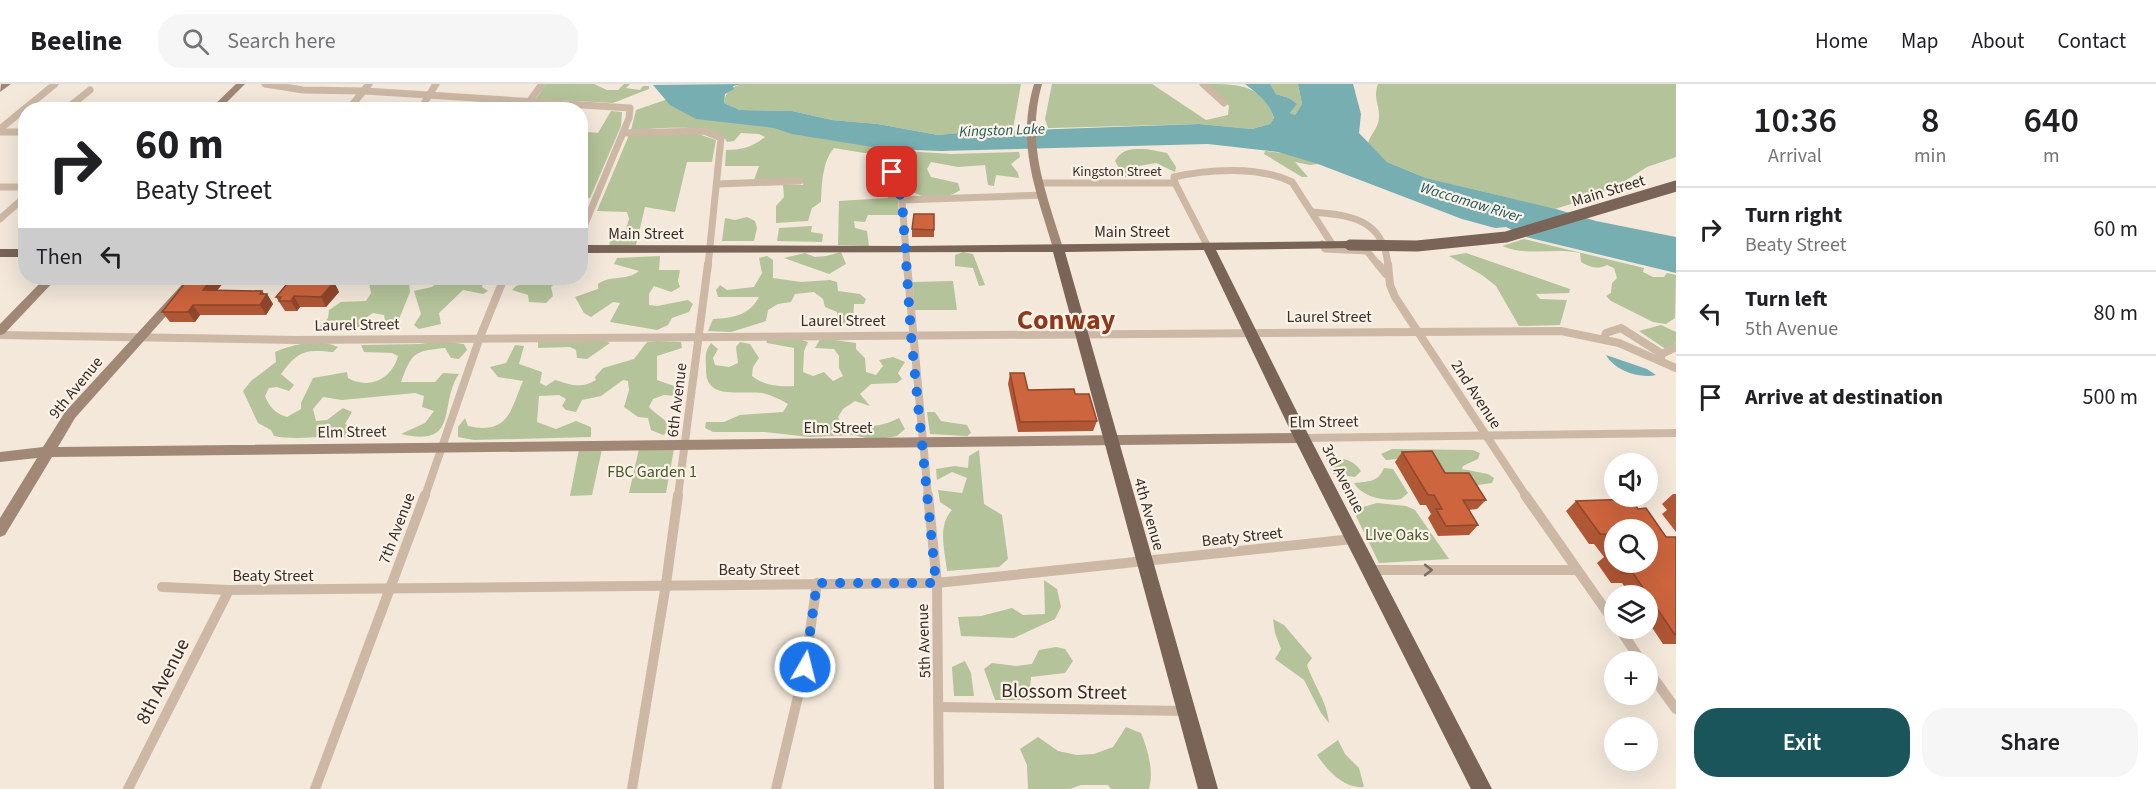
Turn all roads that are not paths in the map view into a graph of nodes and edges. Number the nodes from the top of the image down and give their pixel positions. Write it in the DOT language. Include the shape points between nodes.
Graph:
graph roads {
  1 [pos="7,84"];
  2 [pos="55,84"];
  3 [pos="241,84"];
  4 [pos="266,84"];
  5 [pos="369,84"];
  6 [pos="436,84"];
  7 [pos="542,84"];
  8 [pos="1038,84"];
  9 [pos="1203,84"];
  10 [pos="0,89"];
  11 [pos="90,90"];
  12 [pos="365,91"];
  13 [pos="429,95"];
  14 [pos="33,102"];
  15 [pos="75,102"];
  16 [pos="222,102"];
  17 [pos="355,102"];
  18 [pos="425,102"];
  19 [pos="529,102"];
  20 [pos="1224,103"];
  21 [pos="588,106"];
  22 [pos="17,115"];
  23 [pos="0,131"];
  24 [pos="18,132"];
  25 [pos="623,133"];
  26 [pos="892,172"];
  27 [pos="800,182"];
  28 [pos="1040,183"];
  29 [pos="1175,183"];
  30 [pos="717,184"];
  31 [pos="1676,186"];
  32 [pos="0,187"];
  33 [pos="18,187"];
  34 [pos="1043,195"];
  35 [pos="902,200"];
  36 [pos="18,203"];
  37 [pos="1312,212"];
  38 [pos="588,217"];
  39 [pos="0,219"];
  40 [pos="1327,244"];
  41 [pos="1208,247"];
  42 [pos="1058,248"];
  43 [pos="588,249"];
  44 [pos="710,249"];
  45 [pos="906,250"];
  46 [pos="0,253"];
  47 [pos="18,253"];
  48 [pos="1386,274"];
  49 [pos="44,285"];
  50 [pos="188,285"];
  51 [pos="501,285"];
  52 [pos="0,331"];
  53 [pos="1416,331"];
  54 [pos="1250,332"];
  55 [pos="1081,334"];
  56 [pos="0,335"];
  57 [pos="911,335"];
  58 [pos="699,336"];
  59 [pos="480,337"];
  60 [pos="139,338"];
  61 [pos="1604,339"];
  62 [pos="1676,347"];
  63 [pos="1661,357"];
  64 [pos="1676,368"];
  65 [pos="1676,433"];
  66 [pos="1484,435"];
  67 [pos="1302,438"];
  68 [pos="1111,441"];
  69 [pos="685,443"];
  70 [pos="921,444"];
  71 [pos="444,445"];
  72 [pos="49,452"];
  73 [pos="0,457"];
  74 [pos="0,531"];
  75 [pos="1353,539"];
  76 [pos="1144,561"];
  77 [pos="1369,570"];
  78 [pos="1577,570"];
  79 [pos="817,583"];
  80 [pos="936,583"];
  81 [pos="666,584"];
  82 [pos="162,587"];
  83 [pos="388,589"];
  84 [pos="229,590"];
  85 [pos="1604,608"];
  86 [pos="1658,684"];
  87 [pos="940,707"];
  88 [pos="1676,709"];
  89 [pos="1186,711"];
  90 [pos="128,789"];
  91 [pos="315,789"];
  92 [pos="632,789"];
  93 [pos="776,789"];
  94 [pos="939,789"];
  95 [pos="1208,789"];
  96 [pos="1482,789"];
  1 -- 10 [label="street"];
  2 -- 14 [label="street"];
  3 -- 16 [label="street"];
  4 -- 12 [label="street" via="303,90"];
  5 -- 12 [label="street"];
  6 -- 13 [label="street"];
  7 -- 19 [label="street"];
  8 -- 28 [label="street" via="1029,117 1033,160"];
  9 -- 20 [label="street"];
  11 -- 15 [label="street"];
  12 -- 13 [label="street"];
  12 -- 17 [label="street"];
  13 -- 18 [label="street"];
  13 -- 19 [label="street"];
  21 -- 25 [label="street" via="630,108"];
  22 -- 23 [label="street"];
  23 -- 24 [label="street"];
  25 -- 30 [label="street, 6th Avenue" via="704,131 721,138"];
  25 -- 38 [label="street"];
  26 -- 35 [label="street, 5th Avenue"];
  27 -- 30 [label="street"];
  28 -- 29 [label="street, Kingston Street"];
  28 -- 34 [label="street"];
  29 -- 37 [label="street, Kingston Street" via="1174,177 1187,174 1282,176 1292,182"];
  29 -- 41 [label="street, 3rd Avenue"];
  30 -- 44 [label="street, 6th Avenue"];
  31 -- 40 [label="main road, Main Street, bridge" via="1506,237 1417,246"];
  32 -- 33 [label="street"];
  34 -- 35 [label="street"];
  34 -- 42 [label="street"];
  35 -- 45 [label="street, 5th Avenue"];
  36 -- 39 [label="street"];
  37 -- 40 [label="street"];
  37 -- 48 [label="street, 2nd Avenue" via="1345,215 1376,230 1386,251"];
  40 -- 41 [label="main road, Main Street"];
  40 -- 48 [label="street" via="1325,249 1367,251"];
  41 -- 42 [label="main road, Main Street"];
  41 -- 54 [label="main road, 3rd Avenue"];
  42 -- 45 [label="main road, Main Street"];
  42 -- 55 [label="main road, 4th Avenue"];
  43 -- 44 [label="main road, Main Street"];
  44 -- 45 [label="main road, Main Street"];
  44 -- 58 [label="street, 6th Avenue"];
  45 -- 57 [label="street, 5th Avenue"];
  46 -- 47 [label="main road"];
  48 -- 53 [label="street, 2nd Avenue"];
  49 -- 52 [label="street"];
  50 -- 60 [label="street, 9th Avenue"];
  51 -- 59 [label="street, 7th Avenue"];
  53 -- 54 [label="street, Laurel Street"];
  53 -- 61 [label="street, Laurel Street" via="1561,330"];
  53 -- 66 [label="street, 2nd Avenue"];
  54 -- 55 [label="street, Laurel Street"];
  54 -- 67 [label="main road, 3rd Avenue"];
  55 -- 57 [label="street, Laurel Street"];
  55 -- 68 [label="main road, 4th Avenue"];
  56 -- 60 [label="street, Laurel Street"];
  57 -- 58 [label="street, Laurel Street"];
  57 -- 70 [label="street, 5th Avenue"];
  58 -- 59 [label="street, Laurel Street"];
  58 -- 69 [label="street, 6th Avenue"];
  59 -- 60 [label="street, Laurel Street"];
  59 -- 71 [label="street, 7th Avenue"];
  60 -- 72 [label="street, 9th Avenue" via="70,415"];
  61 -- 63 [label="street, Laurel Street"];
  61 -- 63 [label="street" via="1606,333 1621,327"];
  62 -- 63 [label="street"];
  63 -- 64 [label="street"];
  65 -- 66 [label="street, Elm Street"];
  66 -- 67 [label="street, Elm Street"];
  66 -- 78 [label="street, 2nd Avenue"];
  67 -- 68 [label="street, Elm Street"];
  67 -- 75 [label="main road, 3rd Avenue"];
  68 -- 70 [label="street, Elm Street"];
  68 -- 76 [label="main road, 4th Avenue"];
  69 -- 70 [label="street, Elm Street"];
  69 -- 71 [label="street, Elm Street"];
  69 -- 81 [label="street, 6th Avenue"];
  70 -- 80 [label="street, 5th Avenue"];
  71 -- 72 [label="street, Elm Street"];
  71 -- 83 [label="street, 7th Avenue"];
  72 -- 73 [label="street, Elm Street"];
  72 -- 74 [label="street, 9th Avenue"];
  75 -- 76 [label="street, Beaty Street"];
  75 -- 77 [label="main road, 3rd Avenue"];
  76 -- 80 [label="street, Beaty Street"];
  76 -- 89 [label="main road, 4th Avenue"];
  77 -- 78 [label="street, one-way"];
  77 -- 96 [label="main road, 3rd Avenue"];
  78 -- 85 [label="street, 2nd Avenue"];
  79 -- 80 [label="street, Beaty Street"];
  79 -- 81 [label="street, Beaty Street"];
  79 -- 93 [label="street" via="805,667"];
  80 -- 87 [label="street, 5th Avenue"];
  81 -- 83 [label="street, Beaty Street"];
  81 -- 92 [label="street, 6th Avenue"];
  82 -- 84 [label="street, Beaty Street"];
  83 -- 84 [label="street, Beaty Street"];
  83 -- 91 [label="street, 7th Avenue"];
  84 -- 90 [label="street, 8th Avenue"];
  86 -- 88 [label="street"];
  87 -- 89 [label="street, Blossom Street"];
  87 -- 94 [label="street, 5th Avenue"];
  89 -- 95 [label="main road, 4th Avenue"];
}
